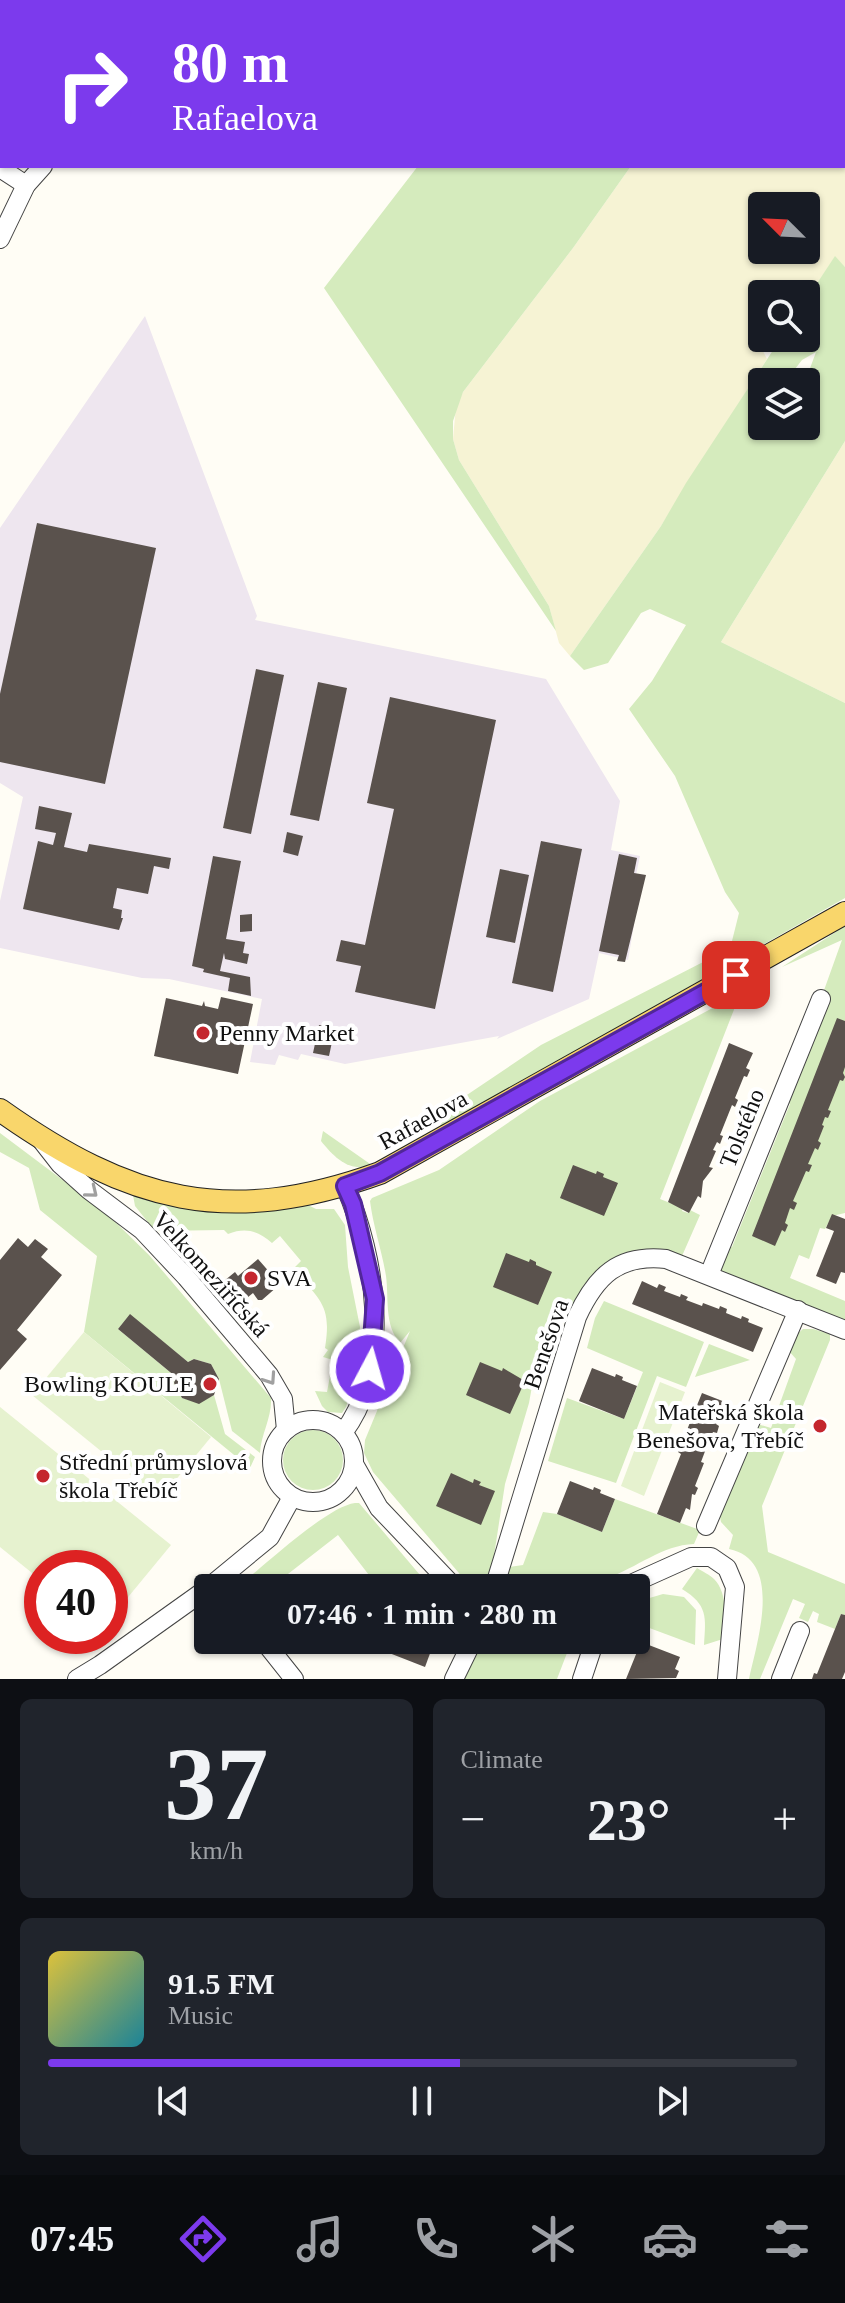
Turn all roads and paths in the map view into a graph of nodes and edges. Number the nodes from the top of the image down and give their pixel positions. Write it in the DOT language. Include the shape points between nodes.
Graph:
graph roads {
  1 [pos="0,168"];
  2 [pos="41,168"];
  3 [pos="26,185"];
  4 [pos="0,239"];
  5 [pos="845,913"];
  6 [pos="821,999"];
  7 [pos="0,1110"];
  8 [pos="38,1136"];
  9 [pos="345,1186"];
  10 [pos="709,1275"];
  11 [pos="798,1310"];
  12 [pos="845,1330"];
  13 [pos="286,1430"];
  14 [pos="343,1433"];
  15 [pos="354,1464"];
  16 [pos="343,1489"];
  17 [pos="292,1497"];
  18 [pos="379,1508"];
  19 [pos="706,1526"];
  20 [pos="228,1574"];
  21 [pos="442,1574"];
  22 [pos="498,1574"];
  23 [pos="650,1575"];
  24 [pos="194,1600"];
  25 [pos="800,1631"];
  26 [pos="274,1654"];
  27 [pos="466,1654"];
  28 [pos="590,1654"];
  29 [pos="77,1679"];
  30 [pos="294,1679"];
  31 [pos="454,1679"];
  32 [pos="582,1679"];
  33 [pos="727,1679"];
  34 [pos="781,1679"];
  1 -- 3 [label="street"];
  2 -- 3 [label="street"];
  3 -- 4 [label="street"];
  5 -- 9 [label="main road, Rafaelova" via="380,1173"];
  6 -- 10 [label="street, Tolstého"];
  7 -- 8 [label="main road, Rafaelova"];
  8 -- 9 [label="main road, Rafaelova" via="113,1178 186,1198 268,1202"];
  8 -- 13 [label="street, Velkomeziříčská, one-way" via="60,1164 142,1230 269,1375 283,1399"];
  9 -- 14 [label="street" via="375,1299 370,1369 358,1413"];
  10 -- 11 [label="street, Benešova"];
  10 -- 22 [label="street, Benešova" via="666,1259 643,1257 617,1266 588,1294"];
  11 -- 12 [label="street, Benešova"];
  11 -- 19 [label="street"];
  13 -- 14 [label="street" via="320,1420"];
  13 -- 17 [label="street" via="272,1465"];
  14 -- 15 [label="street"];
  15 -- 16 [label="street"];
  15 -- 18 [label="street"];
  16 -- 17 [label="street" via="319,1502"];
  16 -- 18 [label="street"];
  17 -- 20 [label="street" via="270,1537"];
  18 -- 21 [label="street"];
  23 -- 33 [label="street" via="691,1557 711,1557 727,1568 735,1587"];
  24 -- 29 [label="street"];
  25 -- 34 [label="street"];
  26 -- 30 [label="street"];
  27 -- 31 [label="street"];
  28 -- 32 [label="street"];
}
